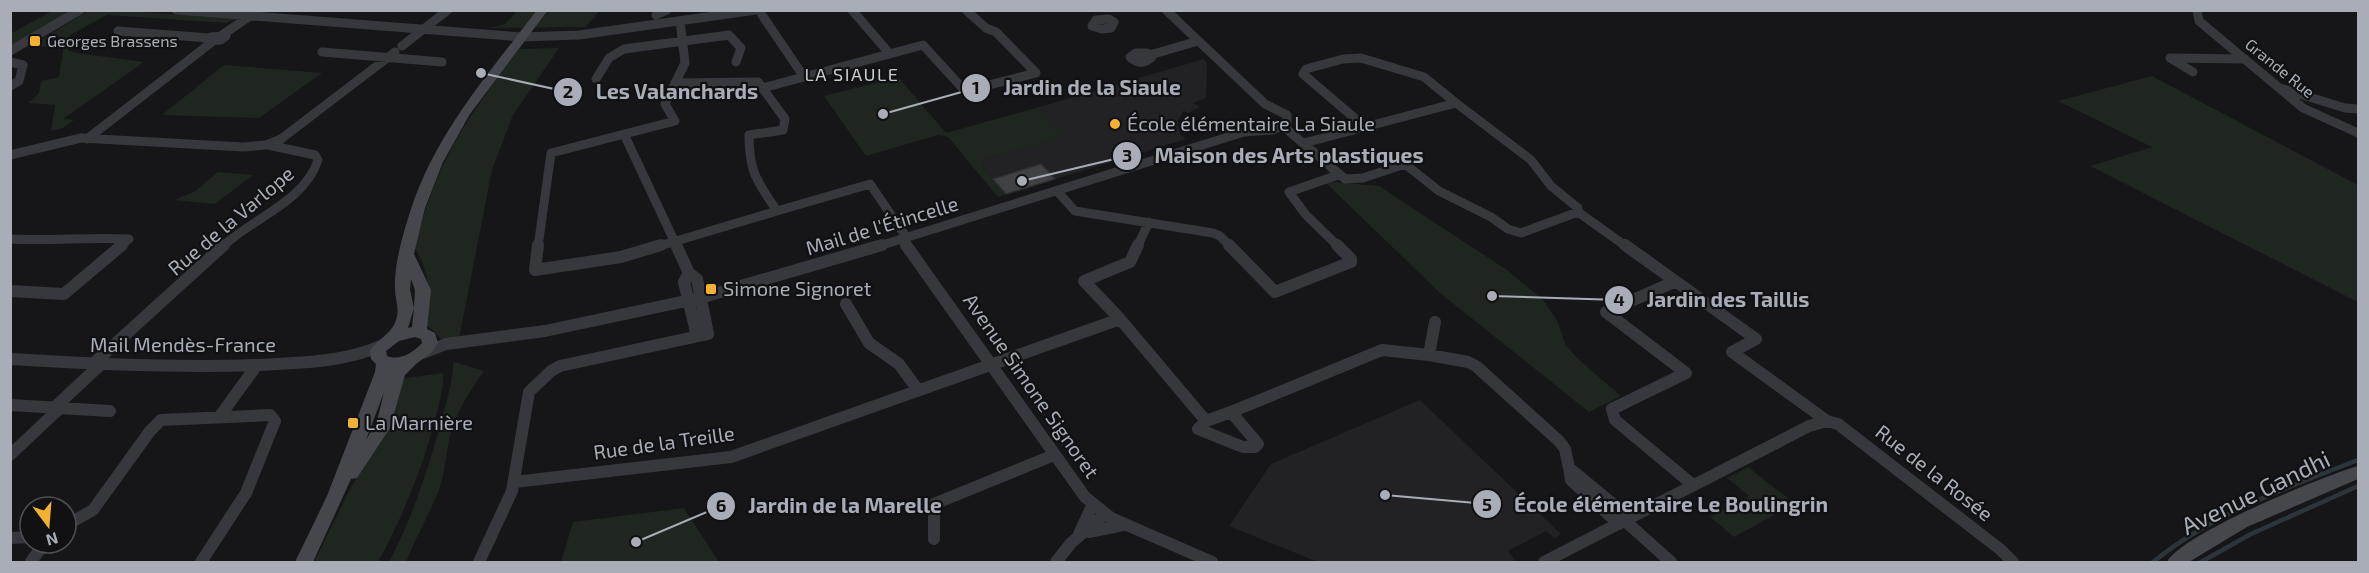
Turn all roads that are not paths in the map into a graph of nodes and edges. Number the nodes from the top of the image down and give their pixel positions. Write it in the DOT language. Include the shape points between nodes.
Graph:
graph roads {
  1 [pos="80,10"];
  2 [pos="176,10"];
  3 [pos="448,10"];
  4 [pos="543,10"];
  5 [pos="667,10"];
  6 [pos="852,10"];
  7 [pos="966,10"];
  8 [pos="1166,10"];
  9 [pos="2198,10"];
  10 [pos="1092,11"];
  11 [pos="759,13"];
  12 [pos="656,15"];
  13 [pos="251,16"];
  14 [pos="1096,20"];
  15 [pos="680,21"];
  16 [pos="423,30"];
  17 [pos="118,31"];
  18 [pos="522,37"];
  19 [pos="210,40"];
  20 [pos="682,41"];
  21 [pos="1198,41"];
  22 [pos="10,51"];
  23 [pos="322,52"];
  24 [pos="394,52"];
  25 [pos="889,53"];
  26 [pos="1150,55"];
  27 [pos="2245,59"];
  28 [pos="10,62"];
  29 [pos="442,62"];
  30 [pos="736,62"];
  31 [pos="2193,72"];
  32 [pos="804,77"];
  33 [pos="597,79"];
  34 [pos="675,82"];
  35 [pos="10,86"];
  36 [pos="2274,86"];
  37 [pos="763,88"];
  38 [pos="1456,103"];
  39 [pos="2358,109"];
  40 [pos="1283,126"];
  41 [pos="1365,127"];
  42 [pos="2358,133"];
  43 [pos="624,134"];
  44 [pos="87,139"];
  45 [pos="1304,143"];
  46 [pos="268,145"];
  47 [pos="10,154"];
  48 [pos="1338,175"];
  49 [pos="1056,191"];
  50 [pos="777,212"];
  51 [pos="1578,212"];
  52 [pos="1149,222"];
  53 [pos="10,239"];
  54 [pos="904,239"];
  55 [pos="674,242"];
  56 [pos="407,253"];
  57 [pos="1674,282"];
  58 [pos="10,291"];
  59 [pos="694,299"];
  60 [pos="846,304"];
  61 [pos="1120,319"];
  62 [pos="1435,322"];
  63 [pos="421,346"];
  64 [pos="384,351"];
  65 [pos="1430,356"];
  66 [pos="10,359"];
  67 [pos="991,363"];
  68 [pos="97,364"];
  69 [pos="257,365"];
  70 [pos="918,390"];
  71 [pos="10,405"];
  72 [pos="57,408"];
  73 [pos="110,411"];
  74 [pos="1231,412"];
  75 [pos="220,416"];
  76 [pos="1206,421"];
  77 [pos="1827,421"];
  78 [pos="10,454"];
  79 [pos="1054,454"];
  80 [pos="2358,472"];
  81 [pos="514,482"];
  82 [pos="1693,485"];
  83 [pos="336,496"];
  84 [pos="1093,504"];
  85 [pos="1105,514"];
  86 [pos="78,518"];
  87 [pos="1624,521"];
  88 [pos="1125,525"];
  89 [pos="1078,537"];
  90 [pos="934,539"];
  91 [pos="201,562"];
  92 [pos="304,562"];
  93 [pos="479,562"];
  94 [pos="1056,562"];
  95 [pos="1212,562"];
  96 [pos="1544,562"];
  97 [pos="1671,562"];
  98 [pos="2013,562"];
  99 [pos="2176,562"];
  1 -- 22 [label="street"];
  2 -- 13 [label="street"];
  3 -- 16 [label="street"];
  4 -- 18 [label="main road"];
  5 -- 12 [label="street"];
  6 -- 25 [label="street"];
  7 -- 25 [label="street" via="996,32 1036,73 965,92 923,45"];
  8 -- 21 [label="street"];
  9 -- 27 [label="street, Grande Rue" via="2199,21"];
  10 -- 14 [label="street"];
  11 -- 15 [label="street"];
  11 -- 32 [label="street"];
  13 -- 16 [label="street"];
  13 -- 19 [label="street" via="222,35 226,36 223,39"];
  15 -- 18 [label="street" via="579,35"];
  15 -- 20 [label="street"];
  16 -- 18 [label="street"];
  16 -- 24 [label="street"];
  17 -- 19 [label="street"];
  18 -- 56 [label="main road" via="445,144 417,208"];
  19 -- 44 [label="street"];
  20 -- 30 [label="street" via="729,35 741,48"];
  20 -- 33 [label="street" via="628,48 613,54"];
  20 -- 34 [label="street" via="685,63"];
  21 -- 26 [label="street"];
  21 -- 40 [label="street" via="1265,104 1287,115"];
  23 -- 24 [label="street"];
  24 -- 29 [label="street"];
  24 -- 46 [label="street"];
  25 -- 32 [label="street"];
  27 -- 31 [label="street" via="2170,58"];
  27 -- 36 [label="street, Grande Rue"];
  28 -- 35 [label="street" via="23,65 19,81"];
  32 -- 37 [label="street"];
  34 -- 37 [label="street" via="758,82"];
  34 -- 43 [label="street" via="665,104 675,121"];
  36 -- 39 [label="street"];
  36 -- 42 [label="street, Grande Rue" via="2303,108"];
  37 -- 50 [label="street" via="785,119 783,130 749,135 749,161"];
  38 -- 41 [label="street"];
  38 -- 41 [label="street" via="1424,77 1361,58 1306,69 1303,74"];
  38 -- 51 [label="street" via="1531,160"];
  40 -- 45 [label="street"];
  40 -- 49 [label="street, Mail de l'Étincelle" via="1244,132"];
  41 -- 45 [label="street"];
  43 -- 55 [label="street"];
  43 -- 55 [label="street" via="551,153 535,270 621,257"];
  44 -- 46 [label="street" via="171,145"];
  44 -- 47 [label="street" via="66,139 32,153"];
  45 -- 48 [label="street"];
  46 -- 68 [label="street, Rue de la Varlope" via="315,155 317,166 309,181 289,200 232,238"];
  48 -- 51 [label="street" via="1346,179 1363,178 1405,164 1439,191 1521,233"];
  48 -- 52 [label="street" via="1289,192 1351,262 1275,292 1220,236"];
  49 -- 52 [label="street" via="1075,211"];
  49 -- 54 [label="street, Mail de l'Étincelle"];
  50 -- 54 [label="street, Avenue Simone Signoret" via="870,184"];
  50 -- 55 [label="street"];
  51 -- 57 [label="street"];
  52 -- 61 [label="street" via="1130,262 1084,281"];
  53 -- 58 [label="street" via="99,237 129,241 64,294"];
  54 -- 59 [label="street, Mail de l'Étincelle"];
  54 -- 67 [label="street, Avenue Simone Signoret"];
  55 -- 59 [label="street" via="689,273 697,278 700,287"];
  56 -- 63 [label="main road" via="423,290"];
  56 -- 64 [label="main road" via="402,290 405,318"];
  57 -- 77 [label="street, Rue de la Rosée" via="1756,339 1732,352"];
  57 -- 82 [label="street" via="1606,312 1686,373 1619,405 1611,414"];
  59 -- 63 [label="street, Mail de l'Étincelle" via="545,331"];
  59 -- 81 [label="street" via="703,335 560,366 529,392"];
  60 -- 70 [label="street" via="869,343 899,364"];
  61 -- 67 [label="street, Rue de la Treille"];
  61 -- 76 [label="street"];
  62 -- 65 [label="street"];
  63 -- 64 [label="main road" via="393,363"];
  63 -- 64 [label="main road" via="404,333"];
  63 -- 83 [label="main road" via="395,377 380,430"];
  64 -- 69 [label="street, Mail Mendès-France"];
  64 -- 83 [label="main road" via="383,372"];
  65 -- 74 [label="street" via="1382,350"];
  65 -- 87 [label="street" via="1476,366 1565,448 1569,468"];
  66 -- 68 [label="street, Mail Mendès-France"];
  67 -- 70 [label="street, Rue de la Treille"];
  67 -- 79 [label="street, Avenue Simone Signoret"];
  68 -- 69 [label="street, Mail Mendès-France"];
  68 -- 72 [label="street"];
  69 -- 75 [label="street"];
  70 -- 81 [label="street, Rue de la Treille" via="731,457"];
  71 -- 72 [label="street"];
  72 -- 73 [label="street"];
  72 -- 78 [label="street"];
  74 -- 76 [label="street"];
  74 -- 76 [label="street" via="1254,438 1258,444 1255,447 1243,447 1198,429"];
  75 -- 86 [label="street" via="158,422 93,510"];
  75 -- 91 [label="street" via="265,415 275,421 246,493"];
  77 -- 82 [label="street" via="1809,426"];
  77 -- 98 [label="street, Rue de la Rosée" via="1842,427"];
  79 -- 84 [label="street, Avenue Simone Signoret"];
  79 -- 90 [label="street" via="934,504"];
  80 -- 99 [label="main road, Avenue Gandhi" via="2237,525"];
  81 -- 93 [label="street"];
  82 -- 87 [label="street"];
  83 -- 92 [label="main road"];
  84 -- 85 [label="street, Avenue Simone Signoret"];
  84 -- 89 [label="street"];
  85 -- 88 [label="street, Avenue Simone Signoret"];
  85 -- 89 [label="street"];
  87 -- 96 [label="street"];
  87 -- 97 [label="street"];
  88 -- 89 [label="street" via="1101,528"];
  88 -- 95 [label="street, Avenue Simone Signoret"];
  89 -- 94 [label="street"];
}
